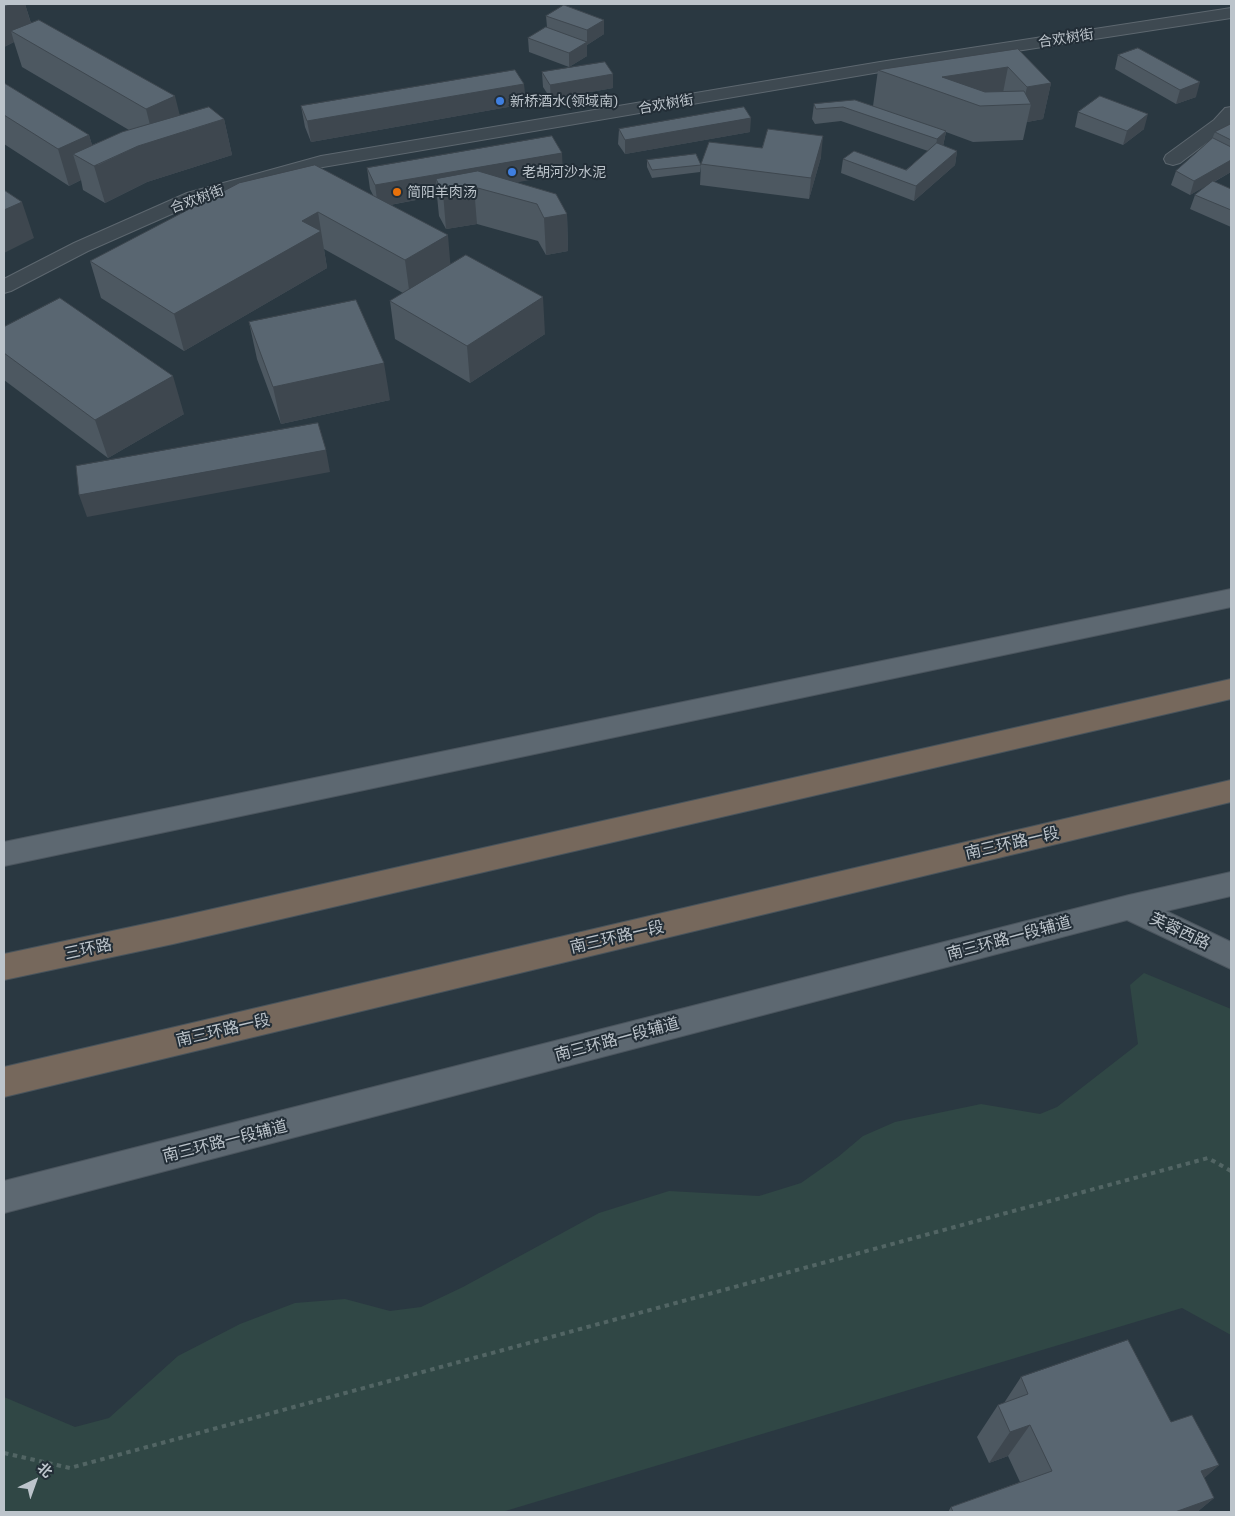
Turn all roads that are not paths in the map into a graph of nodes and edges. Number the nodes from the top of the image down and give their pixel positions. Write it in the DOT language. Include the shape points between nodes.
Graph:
graph roads {
  1 [pos="1231,12"];
  2 [pos="1231,112"];
  3 [pos="1173,159"];
  4 [pos="4,287"];
  5 [pos="1231,598"];
  6 [pos="1231,676"];
  7 [pos="1231,689"];
  8 [pos="1098,719"];
  9 [pos="1231,791"];
  10 [pos="1231,803"];
  11 [pos="1096,823"];
  12 [pos="4,854"];
  13 [pos="1231,884"];
  14 [pos="1128,906"];
  15 [pos="1231,956"];
  16 [pos="4,967"];
  17 [pos="4,1082"];
  18 [pos="4,1198"];
  1 -- 4 [label="street, 合欢树街" via="880,67 322,162 194,197 81,247"];
  2 -- 3 [label="street"];
  5 -- 12 [label="main road"];
  6 -- 8 [label="highway"];
  7 -- 8 [label="highway"];
  8 -- 16 [label="highway, 三环路"];
  9 -- 11 [label="highway, 南三环路一段"];
  10 -- 11 [label="highway"];
  11 -- 17 [label="highway, 南三环路一段"];
  13 -- 14 [label="main road, 南三环路一段辅道"];
  14 -- 15 [label="main road, 芙蓉西路"];
  14 -- 18 [label="main road, 南三环路一段辅道"];
}
